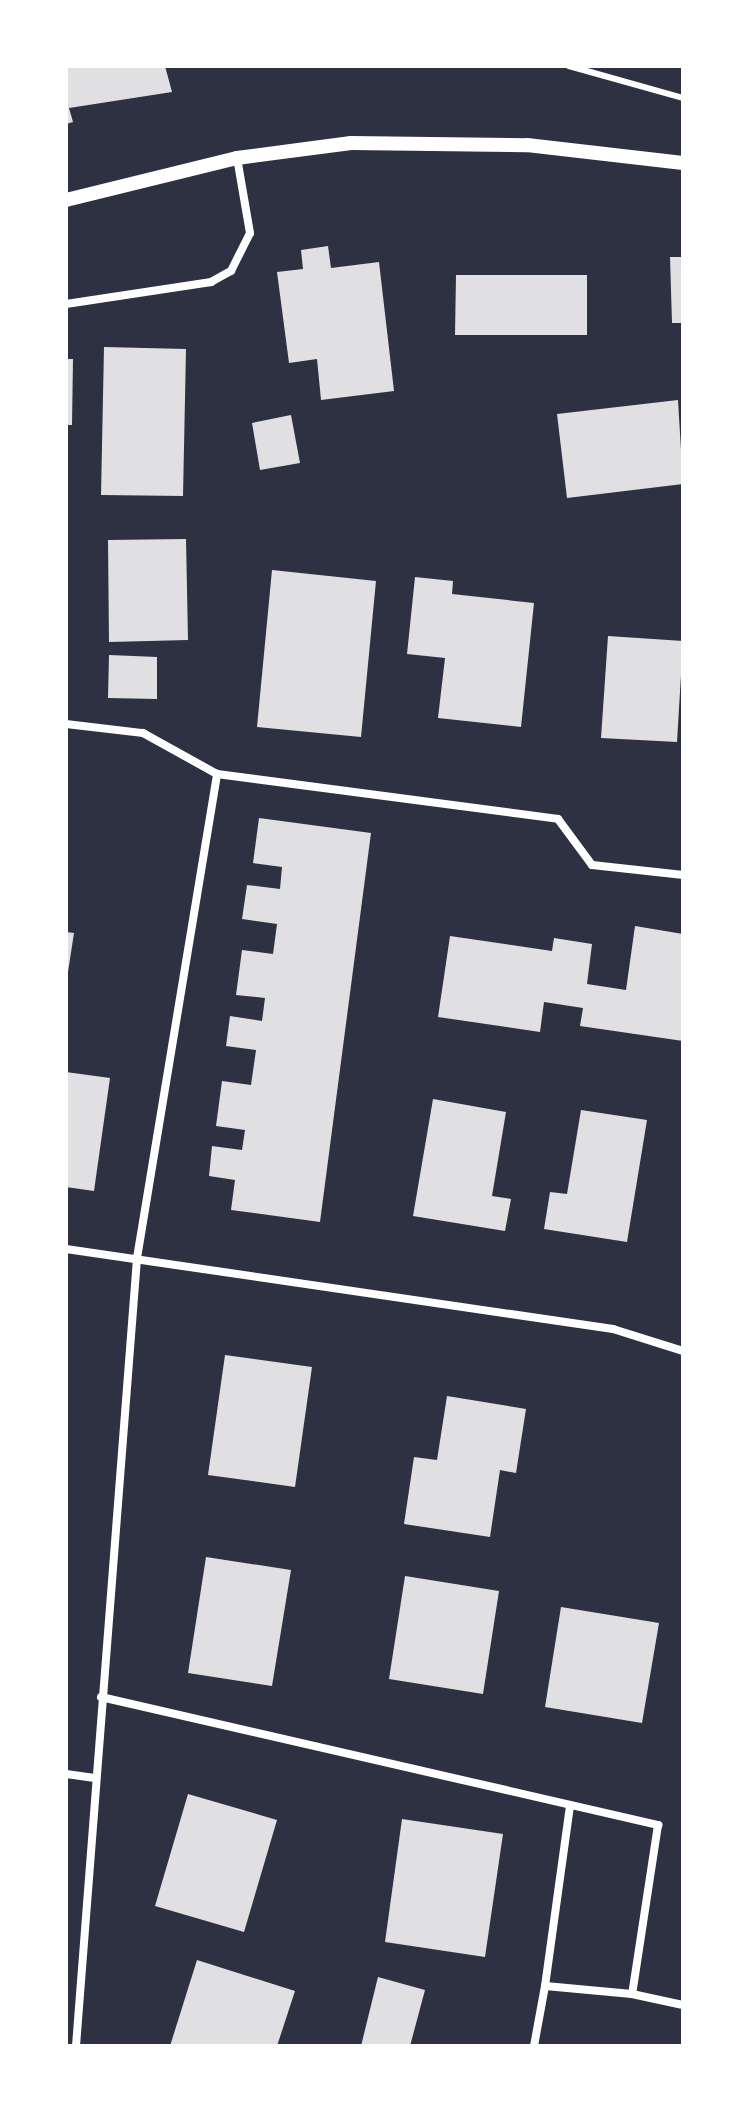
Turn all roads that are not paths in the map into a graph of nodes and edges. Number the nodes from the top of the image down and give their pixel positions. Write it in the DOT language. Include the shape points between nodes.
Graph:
graph roads {
  1 [pos="569,66"];
  2 [pos="683,98"];
  3 [pos="237,158"];
  4 [pos="683,163"];
  5 [pos="66,200"];
  6 [pos="66,304"];
  7 [pos="66,724"];
  8 [pos="217,774"];
  9 [pos="683,875"];
  10 [pos="66,1249"];
  11 [pos="137,1258"];
  12 [pos="683,1351"];
  13 [pos="101,1697"];
  14 [pos="66,1774"];
  15 [pos="95,1778"];
  16 [pos="570,1806"];
  17 [pos="545,1986"];
  18 [pos="632,1994"];
  19 [pos="683,2005"];
  20 [pos="76,2046"];
  21 [pos="534,2046"];
  1 -- 2 [label="lane"];
  3 -- 4 [label="street" via="351,143 527,145"];
  3 -- 5 [label="street"];
  3 -- 6 [label="street" via="250,233 231,271 211,282"];
  7 -- 8 [label="street" via="143,733"];
  8 -- 9 [label="street" via="558,819 592,865"];
  8 -- 11 [label="street"];
  10 -- 11 [label="street"];
  11 -- 12 [label="street" via="613,1329"];
  11 -- 13 [label="street"];
  13 -- 15 [label="street"];
  13 -- 16 [label="street"];
  14 -- 15 [label="street"];
  15 -- 20 [label="street"];
  16 -- 17 [label="street"];
  16 -- 18 [label="street" via="658,1825"];
  17 -- 18 [label="street"];
  17 -- 21 [label="street"];
  18 -- 19 [label="street"];
}
